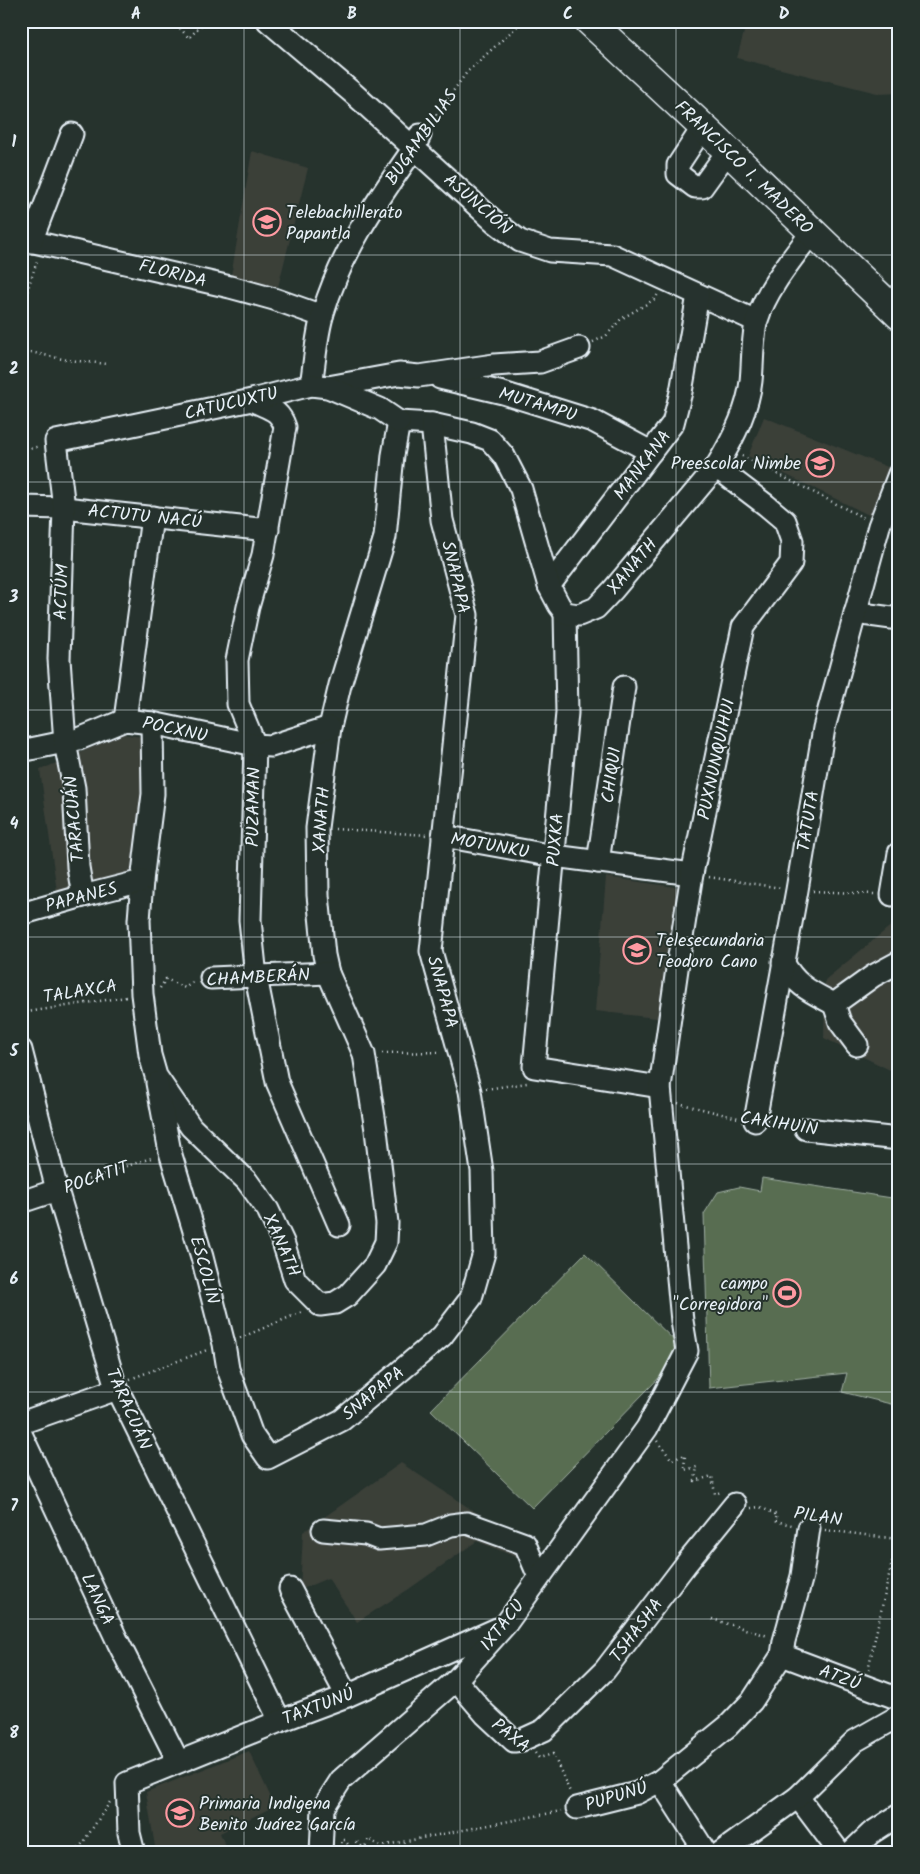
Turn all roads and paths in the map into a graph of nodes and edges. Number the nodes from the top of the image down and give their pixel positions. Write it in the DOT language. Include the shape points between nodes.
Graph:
graph roads {
  1 [pos="173,21"];
  2 [pos="205,21"];
  3 [pos="268,21"];
  4 [pos="523,21"];
  5 [pos="589,21"];
  6 [pos="702,127"];
  7 [pos="72,134"];
  8 [pos="417,141"];
  9 [pos="728,151"];
  10 [pos="812,232"];
  11 [pos="32,242"];
  12 [pos="665,279"];
  13 [pos="698,295"];
  14 [pos="21,310"];
  15 [pos="899,314"];
  16 [pos="322,316"];
  17 [pos="756,321"];
  18 [pos="579,348"];
  19 [pos="21,350"];
  20 [pos="108,364"];
  21 [pos="419,376"];
  22 [pos="320,386"];
  23 [pos="252,400"];
  24 [pos="399,422"];
  25 [pos="432,424"];
  26 [pos="56,441"];
  27 [pos="728,448"];
  28 [pos="651,452"];
  29 [pos="716,467"];
  30 [pos="899,474"];
  31 [pos="21,507"];
  32 [pos="64,508"];
  33 [pos="152,517"];
  34 [pos="879,526"];
  35 [pos="268,530"];
  36 [pos="549,586"];
  37 [pos="565,612"];
  38 [pos="855,613"];
  39 [pos="899,620"];
  40 [pos="624,687"];
  41 [pos="125,720"];
  42 [pos="152,723"];
  43 [pos="330,727"];
  44 [pos="65,743"];
  45 [pos="255,746"];
  46 [pos="21,751"];
  47 [pos="317,828"];
  48 [pos="444,836"];
  49 [pos="899,853"];
  50 [pos="554,856"];
  51 [pos="598,862"];
  52 [pos="692,874"];
  53 [pos="142,881"];
  54 [pos="892,895"];
  55 [pos="83,896"];
  56 [pos="21,914"];
  57 [pos="783,962"];
  58 [pos="899,962"];
  59 [pos="328,973"];
  60 [pos="256,977"];
  61 [pos="211,978"];
  62 [pos="142,988"];
  63 [pos="834,1004"];
  64 [pos="21,1013"];
  65 [pos="857,1045"];
  66 [pos="21,1050"];
  67 [pos="460,1052"];
  68 [pos="364,1054"];
  69 [pos="534,1068"];
  70 [pos="156,1076"];
  71 [pos="470,1091"];
  72 [pos="660,1093"];
  73 [pos="755,1121"];
  74 [pos="806,1129"];
  75 [pos="899,1140"];
  76 [pos="170,1152"];
  77 [pos="57,1190"];
  78 [pos="21,1202"];
  79 [pos="339,1225"];
  80 [pos="673,1378"];
  81 [pos="118,1389"];
  82 [pos="21,1423"];
  83 [pos="647,1428"];
  84 [pos="21,1434"];
  85 [pos="268,1458"];
  86 [pos="735,1504"];
  87 [pos="809,1528"];
  88 [pos="323,1530"];
  89 [pos="539,1577"];
  90 [pos="290,1589"];
  91 [pos="712,1619"];
  92 [pos="506,1624"];
  93 [pos="783,1648"];
  94 [pos="456,1680"];
  95 [pos="864,1686"];
  96 [pos="347,1696"];
  97 [pos="899,1699"];
  98 [pos="899,1716"];
  99 [pos="280,1720"];
  100 [pos="522,1740"];
  101 [pos="178,1762"];
  102 [pos="660,1781"];
  103 [pos="127,1783"];
  104 [pos="798,1797"];
  105 [pos="576,1808"];
  106 [pos="899,1815"];
  107 [pos="76,1853"];
  108 [pos="134,1853"];
  109 [pos="321,1853"];
  110 [pos="340,1853"];
  111 [pos="706,1853"];
  112 [pos="720,1853"];
  113 [pos="840,1853"];
  114 [pos="850,1853"];
  1 -- 2 [label="path" via="189,38"];
  3 -- 8 [label="street, ASUNCIÓN"];
  4 -- 8 [label="path, BUGAMBILIAS" via="467,72"];
  5 -- 6 [label="main road, FRANCISCO I. MADERO"];
  6 -- 9 [label="main road, FRANCISCO I. MADERO"];
  6 -- 9 [label="street" via="678,166 678,174 695,187 702,187"];
  7 -- 11 [label="street"];
  8 -- 12 [label="street, ASUNCIÓN" via="495,222 520,241 550,251 612,255"];
  8 -- 16 [label="street, BUGAMBILIAS" via="358,230"];
  9 -- 10 [label="main road, FRANCISCO I. MADERO"];
  10 -- 15 [label="main road, FRANCISCO I. MADERO"];
  10 -- 17 [label="street, XANATH" via="780,276"];
  11 -- 14 [label="path"];
  11 -- 16 [label="street, FLORIDA" via="230,287"];
  12 -- 13 [label="street, ASUNCIÓN"];
  12 -- 18 [label="path" via="656,299 621,319 606,336"];
  13 -- 17 [label="street, ASUNCIÓN"];
  13 -- 28 [label="street, MANKANA" via="674,423"];
  16 -- 22 [label="street, BUGAMBILIAS"];
  17 -- 27 [label="street, XANATH" via="751,384"];
  18 -- 21 [label="street, MUTAMPU" via="540,362"];
  19 -- 20 [label="path" via="67,360"];
  21 -- 22 [label="street, MUTAMPU" via="399,374"];
  21 -- 28 [label="street, MUTAMPU" via="527,399 593,421"];
  22 -- 23 [label="street, CATUCUXTU"];
  22 -- 24 [label="street" via="380,409"];
  23 -- 26 [label="street, CATUCUXTU"];
  23 -- 35 [label="street, PUZAMAN" via="276,411 285,427"];
  24 -- 25 [label="street"];
  24 -- 43 [label="street, XANATH" via="385,537"];
  25 -- 36 [label="street" via="490,440 504,456 521,489"];
  25 -- 48 [label="street, SNAPAPA" via="442,520 467,615"];
  26 -- 32 [label="street, ACTÚM"];
  27 -- 29 [label="street, XANATH"];
  27 -- 34 [label="path"];
  28 -- 36 [label="street, MANKANA"];
  29 -- 37 [label="street, XANATH" via="596,608 579,615"];
  29 -- 52 [label="street, PUXNUNQUIHUI" via="785,522 792,541 791,563 743,627"];
  30 -- 34 [label="street, TATUTA"];
  31 -- 32 [label="street, ACTUTU NACÚ"];
  32 -- 33 [label="street, ACTUTU NACÚ"];
  32 -- 44 [label="street, ACTÚM" via="59,659"];
  33 -- 35 [label="street, ACTUTU NACÚ"];
  33 -- 41 [label="street"];
  34 -- 38 [label="street, TATUTA"];
  35 -- 45 [label="street, PUZAMAN" via="237,660 238,704"];
  36 -- 37 [label="street"];
  37 -- 50 [label="street, PUXKA" via="567,713"];
  38 -- 39 [label="street"];
  38 -- 57 [label="street, TATUTA" via="824,728"];
  40 -- 51 [label="street, CHIQUI"];
  41 -- 42 [label="street, POCXNU"];
  41 -- 44 [label="street, POCXNU"];
  42 -- 45 [label="street, POCXNU"];
  42 -- 53 [label="street, XANATH" via="153,794"];
  43 -- 45 [label="street, POCXNU" via="271,746"];
  43 -- 47 [label="street, XANATH"];
  44 -- 46 [label="street, POCXNU"];
  44 -- 55 [label="street, TARACUÁN" via="74,788 78,867"];
  45 -- 60 [label="street, PUZAMAN" via="250,920"];
  47 -- 48 [label="path, MOTUNKU"];
  47 -- 59 [label="street, XANATH" via="318,895"];
  48 -- 50 [label="street, MOTUNKU"];
  48 -- 67 [label="street, SNAPAPA" via="431,951"];
  49 -- 54 [label="street"];
  50 -- 51 [label="street, MOTUNKU"];
  50 -- 69 [label="street, PUXKA"];
  51 -- 52 [label="street, MOTUNKU"];
  52 -- 72 [label="street, PUXNUNQUIHUI"];
  53 -- 55 [label="street, PAPANES"];
  53 -- 62 [label="street, XANATH" via="139,920"];
  55 -- 56 [label="street, PAPANES"];
  57 -- 63 [label="street" via="801,986"];
  57 -- 73 [label="street, TATUTA"];
  58 -- 63 [label="street" via="872,976"];
  59 -- 60 [label="street, CHAMBERÁN"];
  59 -- 68 [label="street, XANATH"];
  60 -- 61 [label="street, CHAMBERÁN"];
  60 -- 79 [label="street, PUZAMAN" via="277,1082"];
  61 -- 62 [label="path, CHAMBERÁN" via="193,980 185,988 166,979 158,992"];
  62 -- 64 [label="path, TALAXCA"];
  62 -- 70 [label="street, XANATH" via="150,1055"];
  63 -- 65 [label="street" via="840,1022"];
  66 -- 77 [label="street, TARACUÁN"];
  67 -- 68 [label="path"];
  67 -- 71 [label="street, SNAPAPA"];
  68 -- 70 [label="street, XANATH" via="376,1130 386,1242 375,1265 348,1295 335,1303 320,1305 295,1280 268,1210 247,1181 191,1127"];
  69 -- 71 [label="path" via="527,1084"];
  69 -- 72 [label="street"];
  70 -- 76 [label="street, ESCOLÍN"];
  71 -- 85 [label="street, SNAPAPA" via="482,1171 484,1253 472,1298 442,1336 342,1420"];
  72 -- 73 [label="path, CAKIHUIN"];
  72 -- 80 [label="street, PUXNUNQUIHUI" via="687,1351"];
  73 -- 74 [label="path, CAKIHUIN"];
  74 -- 75 [label="street, CAKIHUIN"];
  76 -- 77 [label="path, POCATIT"];
  76 -- 85 [label="street, ESCOLÍN" via="202,1257 228,1369 252,1435"];
  77 -- 78 [label="street, POCATIT"];
  77 -- 81 [label="street, TARACUÁN"];
  80 -- 83 [label="street, IXTACU"];
  81 -- 82 [label="street"];
  81 -- 99 [label="street, TARACUÁN"];
  83 -- 86 [label="path" via="672,1460 685,1455 684,1470 697,1466 695,1481 712,1476 715,1494 730,1489 728,1499"];
  83 -- 89 [label="street, IXTACU"];
  84 -- 101 [label="street, LANGA"];
  86 -- 87 [label="path, PILAN" via="749,1509 760,1507 777,1515 775,1521"];
  86 -- 100 [label="street, TSHASHA" via="605,1670 544,1730"];
  87 -- 93 [label="street, PUPUNÚ" via="802,1576"];
  87 -- 95 [label="path, PILAN" via="897,1539"];
  88 -- 89 [label="street" via="366,1534 379,1539 426,1535 467,1523 525,1544"];
  89 -- 92 [label="street, IXTACU"];
  90 -- 96 [label="street"];
  91 -- 93 [label="path"];
  92 -- 94 [label="street, IXTACU"];
  92 -- 96 [label="street, TAXTUNÚ"];
  93 -- 95 [label="street, ATZÚ"];
  93 -- 102 [label="street, PUPUNÚ" via="752,1701 728,1726"];
  94 -- 100 [label="street, PAXA" via="514,1741"];
  94 -- 109 [label="street, IXTACU" via="341,1780 323,1808"];
  95 -- 97 [label="street, ATZÚ"];
  96 -- 99 [label="street, TAXTUNÚ"];
  98 -- 104 [label="street" via="855,1741"];
  99 -- 101 [label="street, TAXTUNÚ"];
  100 -- 105 [label="path, PAXA" via="538,1758 553,1754"];
  101 -- 103 [label="street, TAXTUNÚ"];
  102 -- 105 [label="street, PUPUNÚ" via="637,1793"];
  102 -- 111 [label="street"];
  103 -- 107 [label="path"];
  103 -- 108 [label="street" via="129,1833"];
  104 -- 112 [label="street"];
  104 -- 113 [label="street"];
  105 -- 110 [label="path, PUPUNÚ" via="381,1846 368,1839 364,1850 357,1840 353,1852 342,1840"];
  106 -- 114 [label="street" via="871,1833"];
}
